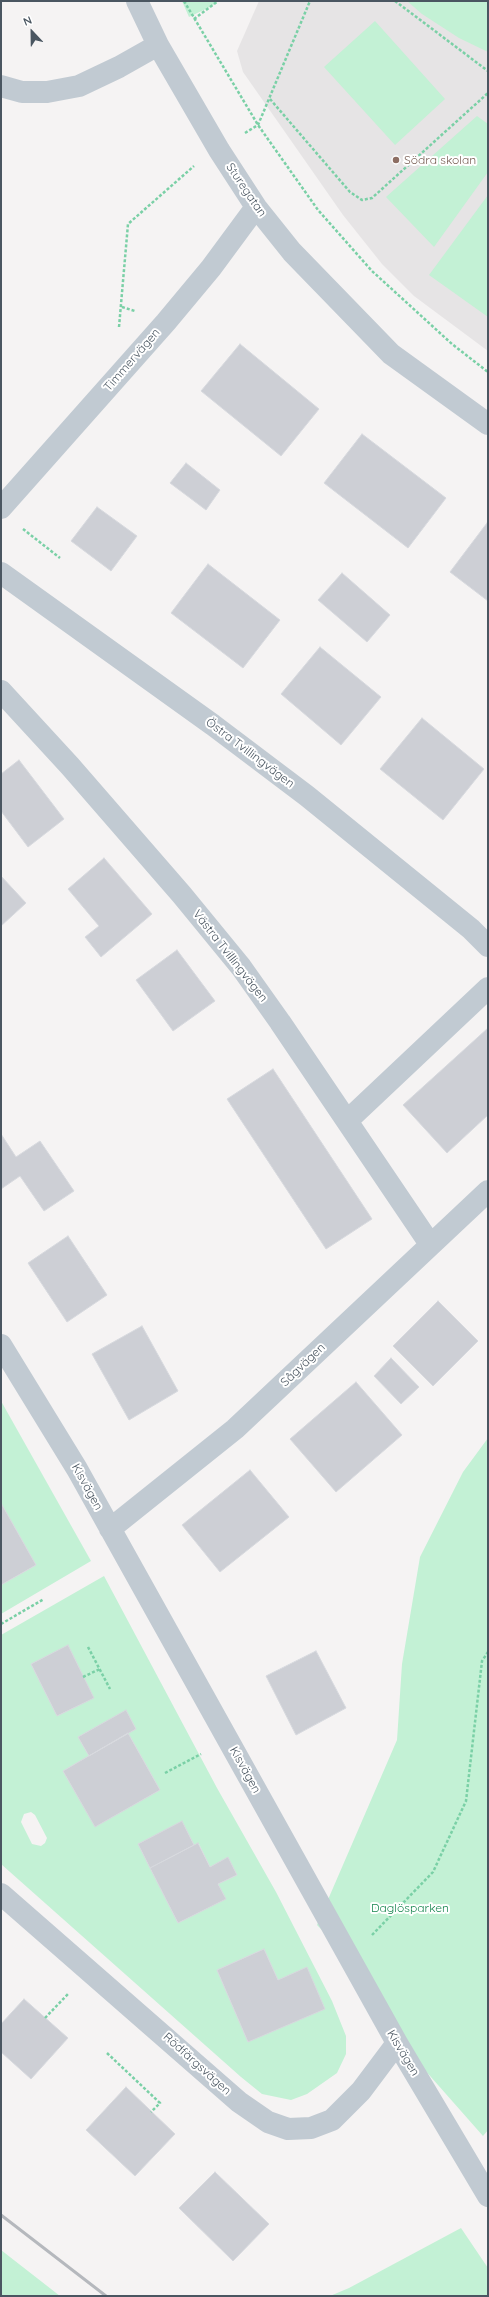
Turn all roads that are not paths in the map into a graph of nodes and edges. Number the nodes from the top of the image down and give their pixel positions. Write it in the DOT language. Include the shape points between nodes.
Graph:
graph roads {
  1 [pos="137,1"];
  2 [pos="158,45"];
  3 [pos="1,86"];
  4 [pos="256,207"];
  5 [pos="488,424"];
  6 [pos="1,508"];
  7 [pos="1,573"];
  8 [pos="1,691"];
  9 [pos="488,946"];
  10 [pos="488,988"];
  11 [pos="347,1122"];
  12 [pos="488,1191"];
  13 [pos="430,1244"];
  14 [pos="1,1345"];
  15 [pos="110,1529"];
  16 [pos="1,1894"];
  17 [pos="397,2043"];
  18 [pos="482,2165"];
  19 [pos="488,2196"];
  1 -- 2 [label="street, Sturegatan"];
  2 -- 3 [label="street" via="79,86 47,92 22,92"];
  2 -- 4 [label="street, Sturegatan" via="219,150"];
  4 -- 5 [label="street, Sturegatan" via="292,252 391,354"];
  4 -- 6 [label="street, Timmervägen" via="211,268"];
  7 -- 9 [label="street, Östra Tvillingvägen" via="301,791 471,929"];
  8 -- 11 [label="street, Västra Tvillingvägen" via="70,766 236,961"];
  10 -- 11 [label="street"];
  11 -- 13 [label="street, Västra Tvillingvägen"];
  12 -- 13 [label="street, Sågvägen"];
  13 -- 15 [label="street, Sågvägen" via="235,1429"];
  14 -- 15 [label="street, Kisvägen" via="77,1469"];
  15 -- 17 [label="street, Kisvägen"];
  16 -- 17 [label="street, Rödfärgsvägen" via="239,2102 288,2129 311,2128 332,2120 361,2091"];
  17 -- 18 [label="street, Kisvägen"];
  18 -- 19 [label="street, Kisvägen"];
}
